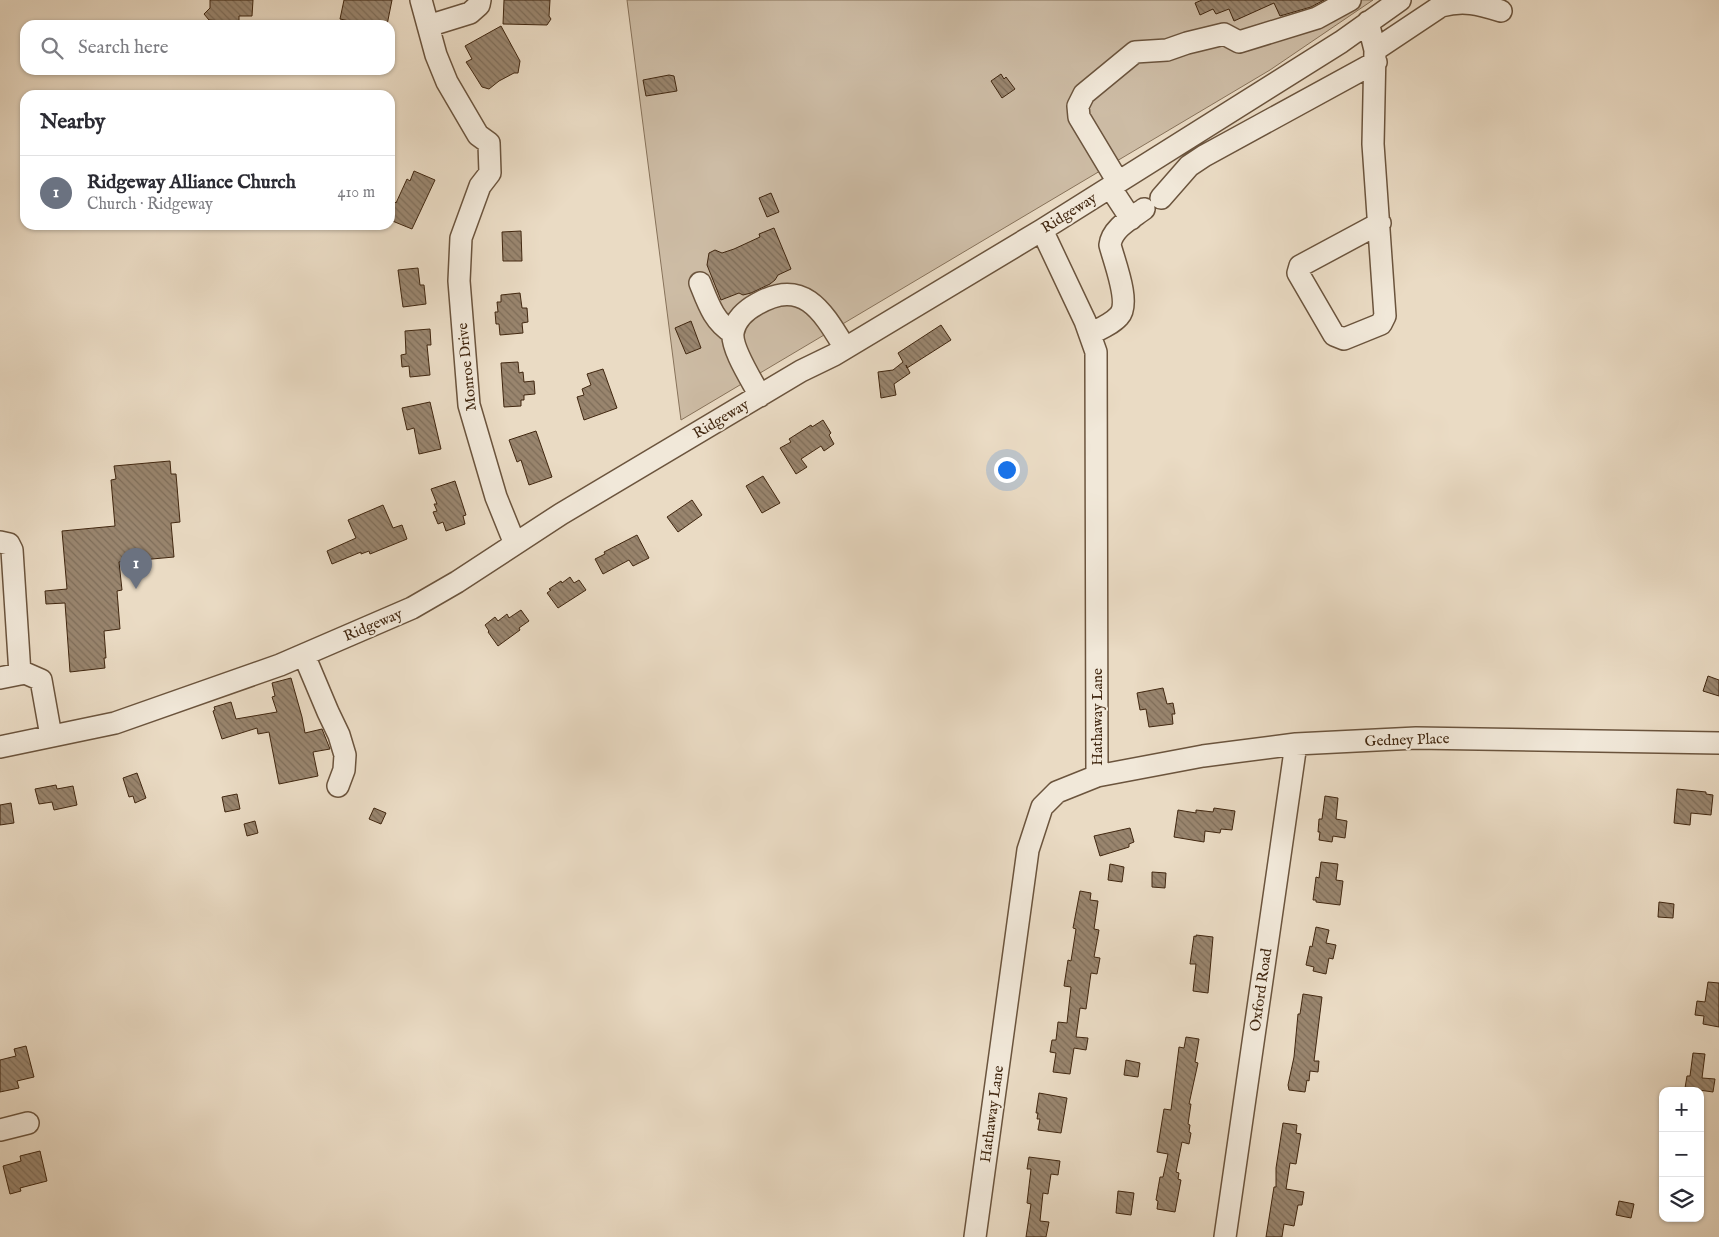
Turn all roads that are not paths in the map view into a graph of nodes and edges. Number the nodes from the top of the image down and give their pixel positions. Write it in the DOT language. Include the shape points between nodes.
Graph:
graph roads {
  1 [pos="421,0"];
  2 [pos="480,0"];
  3 [pos="1350,0"];
  4 [pos="1400,0"];
  5 [pos="1501,11"];
  6 [pos="1368,22"];
  7 [pos="428,26"];
  8 [pos="1376,56"];
  9 [pos="1265,90"];
  10 [pos="1279,115"];
  11 [pos="1114,185"];
  12 [pos="1145,208"];
  13 [pos="1380,222"];
  14 [pos="1042,230"];
  15 [pos="700,282"];
  16 [pos="733,334"];
  17 [pos="1090,334"];
  18 [pos="845,348"];
  19 [pos="760,396"];
  20 [pos="0,542"];
  21 [pos="515,544"];
  22 [pos="304,655"];
  23 [pos="10,676"];
  24 [pos="51,736"];
  25 [pos="1719,743"];
  26 [pos="1296,744"];
  27 [pos="0,747"];
  28 [pos="1097,776"];
  29 [pos="338,786"];
  30 [pos="28,1123"];
  31 [pos="0,1130"];
  32 [pos="975,1237"];
  33 [pos="1225,1237"];
  1 -- 7 [label="street"];
  2 -- 7 [label="street" via="470,13"];
  3 -- 11 [label="street" via="1317,18 1239,42 1224,34 1167,50 1135,52 1084,94 1078,106 1079,117"];
  4 -- 6 [label="street, Ridgeway"];
  5 -- 8 [label="street" via="1467,1 1453,1 1441,6"];
  6 -- 8 [label="street"];
  6 -- 9 [label="street, Ridgeway"];
  7 -- 21 [label="street, Monroe Drive" via="446,82 478,135 480,186 461,238 459,281 469,405 496,498"];
  8 -- 10 [label="street"];
  8 -- 13 [label="street" via="1373,144"];
  9 -- 10 [label="street"];
  9 -- 11 [label="street, Ridgeway"];
  10 -- 12 [label="street" via="1189,166"];
  11 -- 12 [label="street"];
  11 -- 14 [label="street, Ridgeway"];
  12 -- 17 [label="street" via="1116,231 1111,239 1124,309 1110,324"];
  13 -- 13 [label="street" via="1385,316 1381,324 1344,339 1334,335 1298,269"];
  14 -- 17 [label="street, Hathaway Lane"];
  14 -- 18 [label="street, Ridgeway"];
  15 -- 16 [label="street" via="713,315"];
  16 -- 18 [label="street" via="739,318 750,308 766,298 789,294 802,296 816,305"];
  16 -- 19 [label="street" via="735,347"];
  17 -- 28 [label="street, Hathaway Lane" via="1096,352"];
  18 -- 19 [label="street, Ridgeway"];
  19 -- 21 [label="street, Ridgeway"];
  20 -- 23 [label="street" via="9,544 12,550"];
  21 -- 22 [label="street, Ridgeway" via="412,608"];
  22 -- 24 [label="street, Ridgeway" via="115,723"];
  22 -- 29 [label="street" via="345,754"];
  23 -- 24 [label="street" via="26,673 41,680"];
  24 -- 27 [label="street, Ridgeway"];
  25 -- 26 [label="street, Gedney Place" via="1416,738"];
  26 -- 28 [label="street, Gedney Place" via="1203,756"];
  26 -- 33 [label="street, Oxford Road"];
  28 -- 32 [label="street, Hathaway Lane" via="1057,792 1042,807 1028,850"];
  30 -- 31 [label="street"];
}
